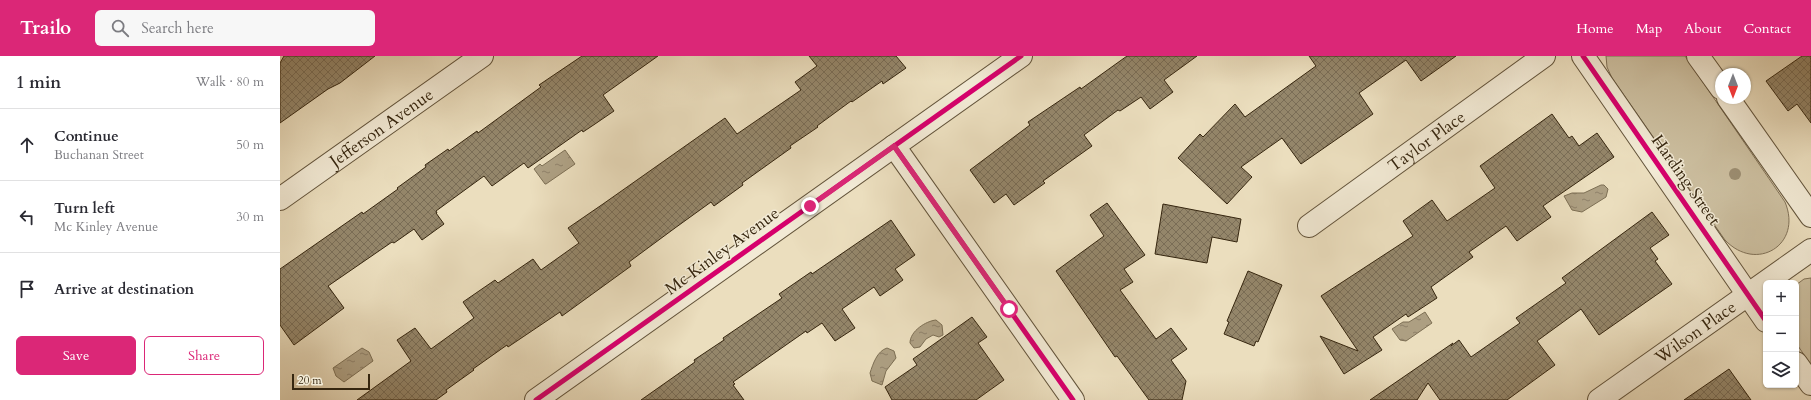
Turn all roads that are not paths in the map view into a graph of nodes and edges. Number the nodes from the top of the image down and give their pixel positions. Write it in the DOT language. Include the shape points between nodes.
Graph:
graph roads {
  1 [pos="482,56"];
  2 [pos="1021,56"];
  3 [pos="1544,56"];
  4 [pos="1583,56"];
  5 [pos="1698,56"];
  6 [pos="1715,80"];
  7 [pos="1732,104"];
  8 [pos="894,146"];
  9 [pos="280,199"];
  10 [pos="1811,216"];
  11 [pos="1309,226"];
  12 [pos="1811,250"];
  13 [pos="1748,295"];
  14 [pos="1763,316"];
  15 [pos="1799,367"];
  16 [pos="1811,384"];
  17 [pos="1071,399"];
  18 [pos="536,400"];
  19 [pos="1599,400"];
  1 -- 9 [label="street, Jefferson Avenue"];
  2 -- 8 [label="street, Mc Kinley Avenue"];
  3 -- 11 [label="street, Taylor Place"];
  4 -- 13 [label="street, Harding Street"];
  5 -- 6 [label="street"];
  7 -- 10 [label="street"];
  8 -- 17 [label="street"];
  8 -- 18 [label="street, Mc Kinley Avenue"];
  12 -- 13 [label="street, Wilson Place"];
  13 -- 14 [label="street, Harding Street"];
  13 -- 19 [label="street, Wilson Place"];
  15 -- 16 [label="street"];
}
